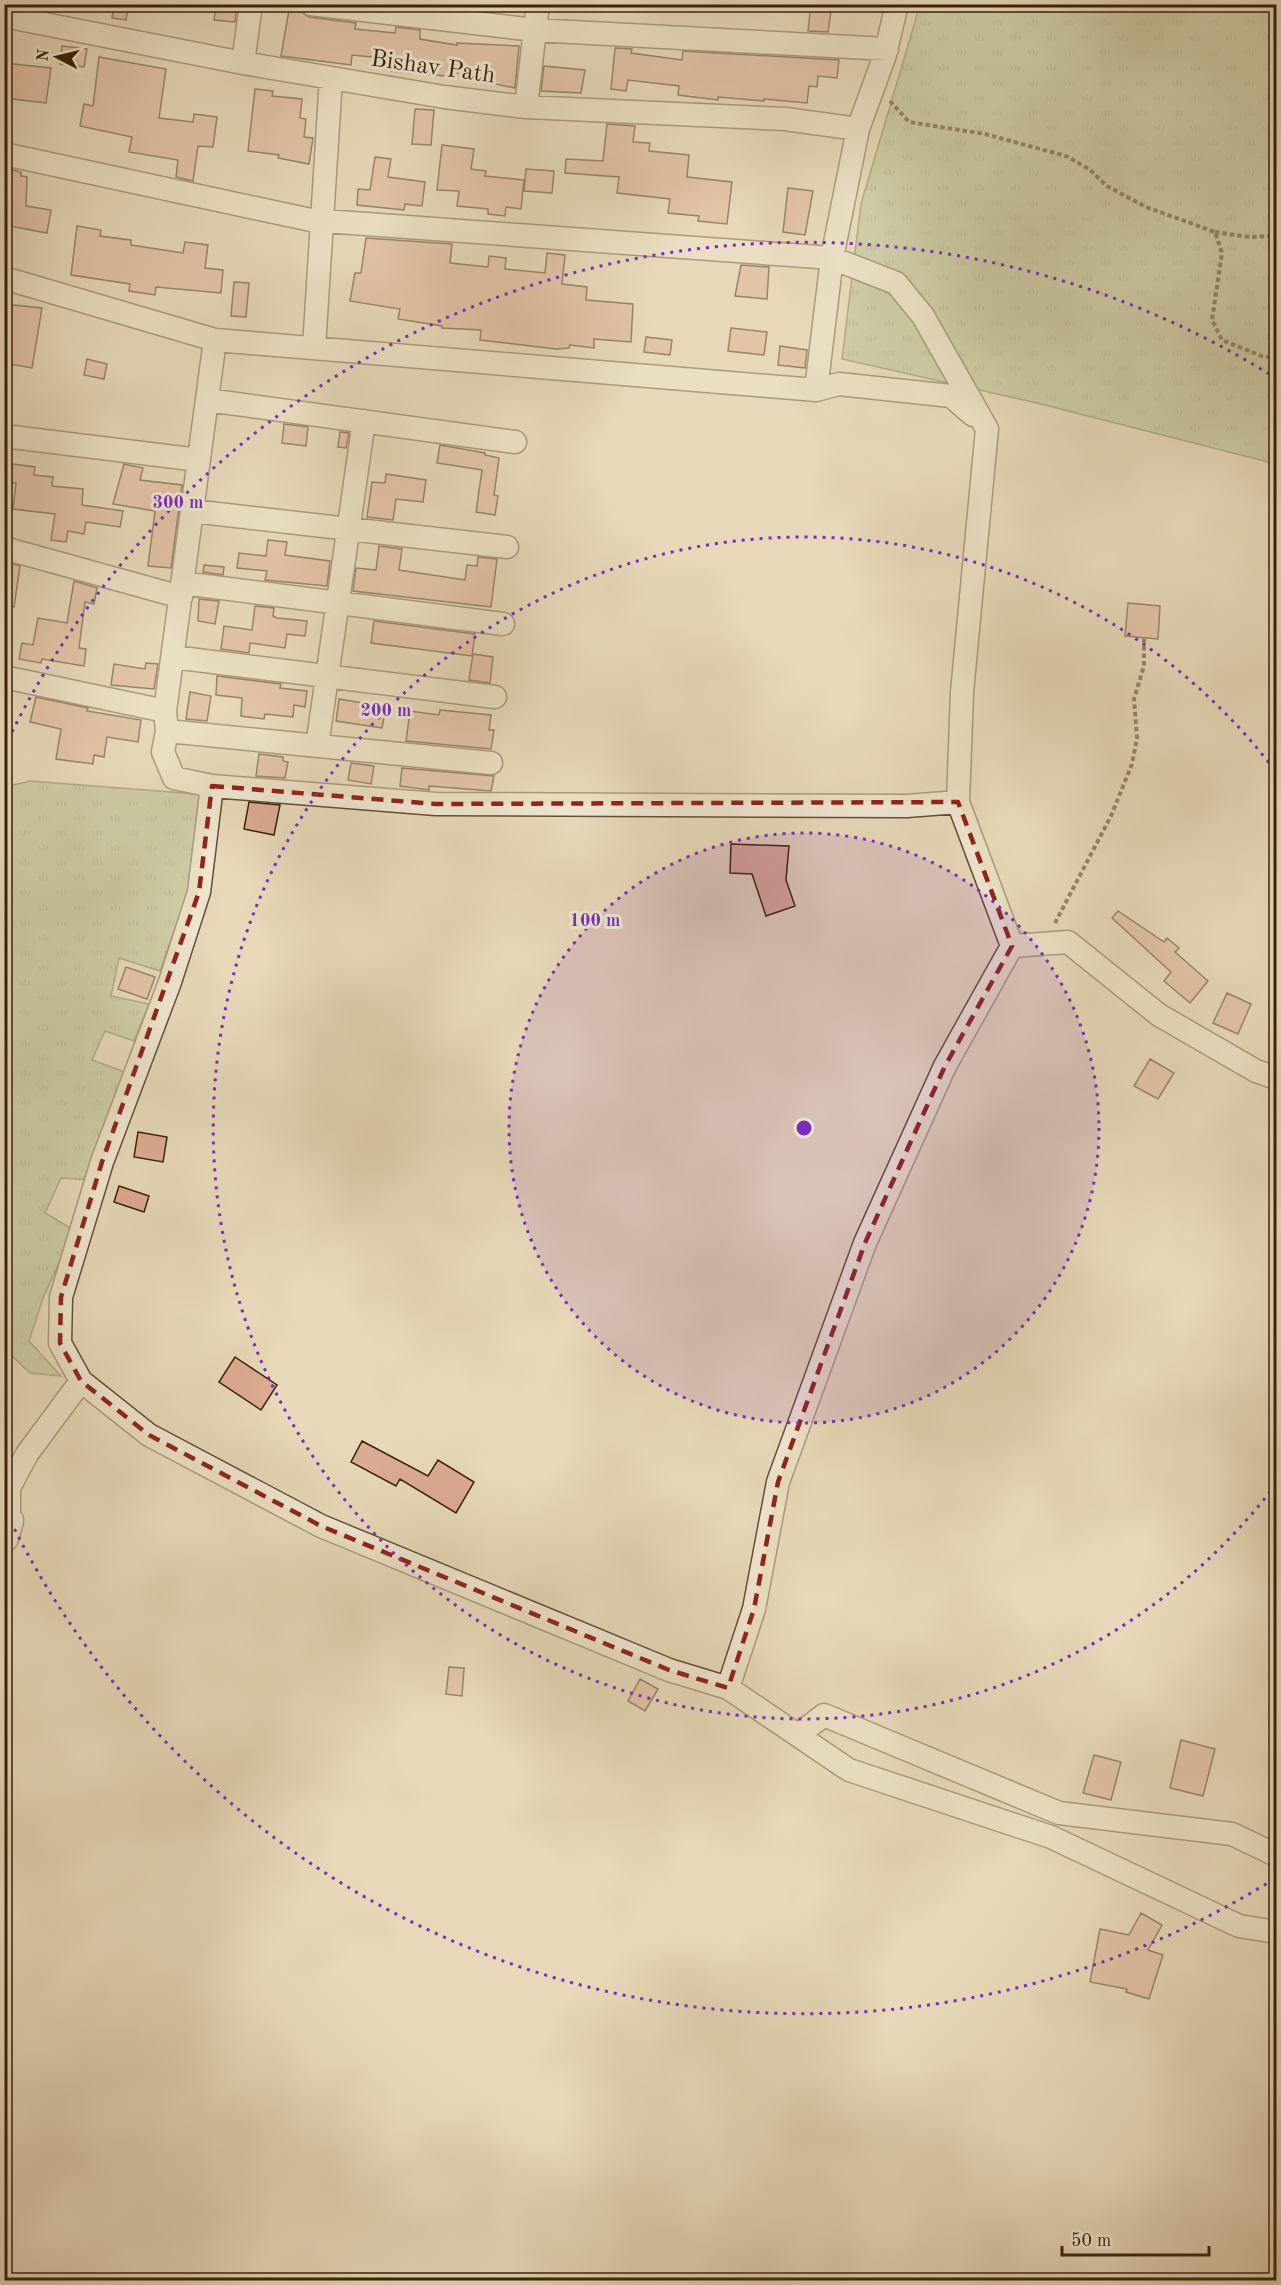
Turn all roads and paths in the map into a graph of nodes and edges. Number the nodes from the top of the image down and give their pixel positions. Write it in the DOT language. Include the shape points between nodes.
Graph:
graph roads {
  1 [pos="251,4"];
  2 [pos="311,4"];
  3 [pos="538,4"];
  4 [pos="897,4"];
  5 [pos="7,12"];
  6 [pos="535,30"];
  7 [pos="887,49"];
  8 [pos="243,63"];
  9 [pos="331,78"];
  10 [pos="883,92"];
  11 [pos="526,106"];
  12 [pos="858,129"];
  13 [pos="4,154"];
  14 [pos="322,221"];
  15 [pos="1215,232"];
  16 [pos="1276,236"];
  17 [pos="832,258"];
  18 [pos="4,278"];
  19 [pos="215,340"];
  20 [pos="314,348"];
  21 [pos="1276,357"];
  22 [pos="816,390"];
  23 [pos="207,400"];
  24 [pos="364,421"];
  25 [pos="987,429"];
  26 [pos="4,436"];
  27 [pos="515,442"];
  28 [pos="199,460"];
  29 [pos="192,511"];
  30 [pos="348,531"];
  31 [pos="507,547"];
  32 [pos="4,548"];
  33 [pos="182,590"];
  34 [pos="338,603"];
  35 [pos="503,624"];
  36 [pos="1144,638"];
  37 [pos="173,657"];
  38 [pos="4,677"];
  39 [pos="327,677"];
  40 [pos="495,697"];
  41 [pos="166,721"];
  42 [pos="317,746"];
  43 [pos="491,763"];
  44 [pos="212,786"];
  45 [pos="958,802"];
  46 [pos="1046,943"];
  47 [pos="1012,945"];
  48 [pos="1276,1078"];
  49 [pos="81,1381"];
  50 [pos="6,1526"];
  51 [pos="728,1688"];
  52 [pos="798,1736"];
  53 [pos="1276,1855"];
  54 [pos="1276,1932"];
  1 -- 8 [label="street"];
  2 -- 6 [label="street"];
  3 -- 6 [label="street"];
  4 -- 7 [label="street"];
  5 -- 8 [label="street, Bishav Path"];
  6 -- 7 [label="street"];
  6 -- 11 [label="street"];
  7 -- 12 [label="street"];
  8 -- 9 [label="street, Bishav Path"];
  9 -- 11 [label="street, Bishav Path"];
  9 -- 14 [label="street"];
  10 -- 15 [label="path" via="909,122 985,134 1066,156 1089,169 1107,186 1146,207"];
  11 -- 12 [label="street, Bishav Path" via="785,119"];
  12 -- 17 [label="street"];
  13 -- 14 [label="street"];
  14 -- 17 [label="street"];
  14 -- 20 [label="street"];
  15 -- 16 [label="path"];
  15 -- 21 [label="path" via="1222,253 1212,320 1222,340 1264,357"];
  17 -- 22 [label="street"];
  17 -- 25 [label="street" via="896,283 923,316"];
  18 -- 19 [label="street"];
  19 -- 20 [label="street"];
  19 -- 23 [label="street"];
  20 -- 22 [label="street"];
  22 -- 25 [label="street" via="839,384 951,396"];
  23 -- 24 [label="street"];
  23 -- 28 [label="street"];
  24 -- 27 [label="street"];
  24 -- 30 [label="street"];
  25 -- 45 [label="street" via="962,692"];
  26 -- 28 [label="street"];
  28 -- 29 [label="street"];
  29 -- 30 [label="street"];
  29 -- 33 [label="street"];
  30 -- 31 [label="street"];
  30 -- 34 [label="street"];
  32 -- 33 [label="street"];
  33 -- 34 [label="street"];
  33 -- 37 [label="street"];
  34 -- 35 [label="street"];
  34 -- 39 [label="street"];
  36 -- 46 [label="path" via="1144,666 1134,699 1137,738 1132,764 1111,816"];
  37 -- 39 [label="street"];
  37 -- 41 [label="street"];
  38 -- 41 [label="street"];
  39 -- 40 [label="street"];
  39 -- 42 [label="street"];
  41 -- 42 [label="street"];
  41 -- 44 [label="street" via="163,752 174,778"];
  42 -- 43 [label="street"];
  44 -- 45 [label="street" via="436,804 907,806"];
  44 -- 49 [label="street" via="199,892 170,982 102,1162 61,1297 60,1343"];
  45 -- 47 [label="street"];
  46 -- 47 [label="street"];
  46 -- 48 [label="street" via="1068,942 1159,1015 1256,1071"];
  47 -- 51 [label="street" via="945,1066 865,1243 778,1482 754,1609"];
  49 -- 50 [label="street" via="27,1454 9,1488"];
  49 -- 51 [label="street" via="149,1435 321,1526 669,1670"];
  51 -- 52 [label="street"];
  52 -- 53 [label="street" via="824,1715 1059,1813 1232,1834"];
  52 -- 54 [label="street" via="849,1770 1051,1837 1239,1926"];
}
